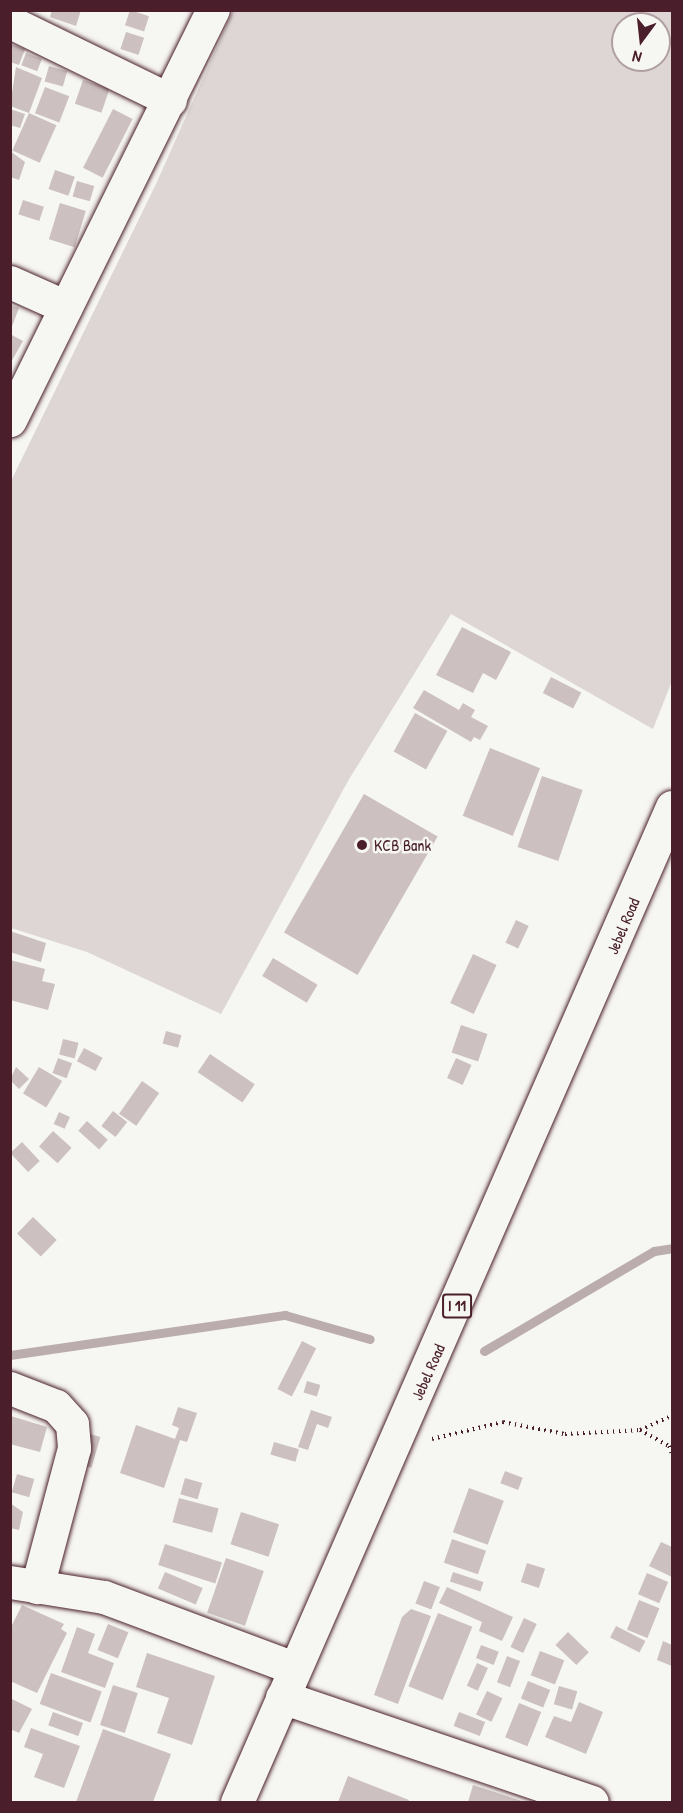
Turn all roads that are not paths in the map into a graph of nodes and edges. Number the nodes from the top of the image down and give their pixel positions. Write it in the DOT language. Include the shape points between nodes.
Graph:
graph roads {
  1 [pos="213,10"];
  2 [pos="10,22"];
  3 [pos="170,100"];
  4 [pos="10,282"];
  5 [pos="66,307"];
  6 [pos="10,420"];
  7 [pos="672,807"];
  8 [pos="10,1388"];
  9 [pos="24,1585"];
  10 [pos="288,1683"];
  11 [pos="237,1803"];
  12 [pos="592,1803"];
  1 -- 3 [label="street"];
  2 -- 3 [label="street"];
  3 -- 5 [label="street"];
  4 -- 5 [label="street"];
  5 -- 6 [label="street"];
  7 -- 10 [label="street, Jebel Road / I 11" via="394,1449"];
  8 -- 9 [label="street" via="56,1406 72,1424 74,1448"];
  9 -- 10 [label="street" via="104,1597"];
  10 -- 11 [label="street, Jebel Road / I 11"];
  10 -- 12 [label="street"];
}
